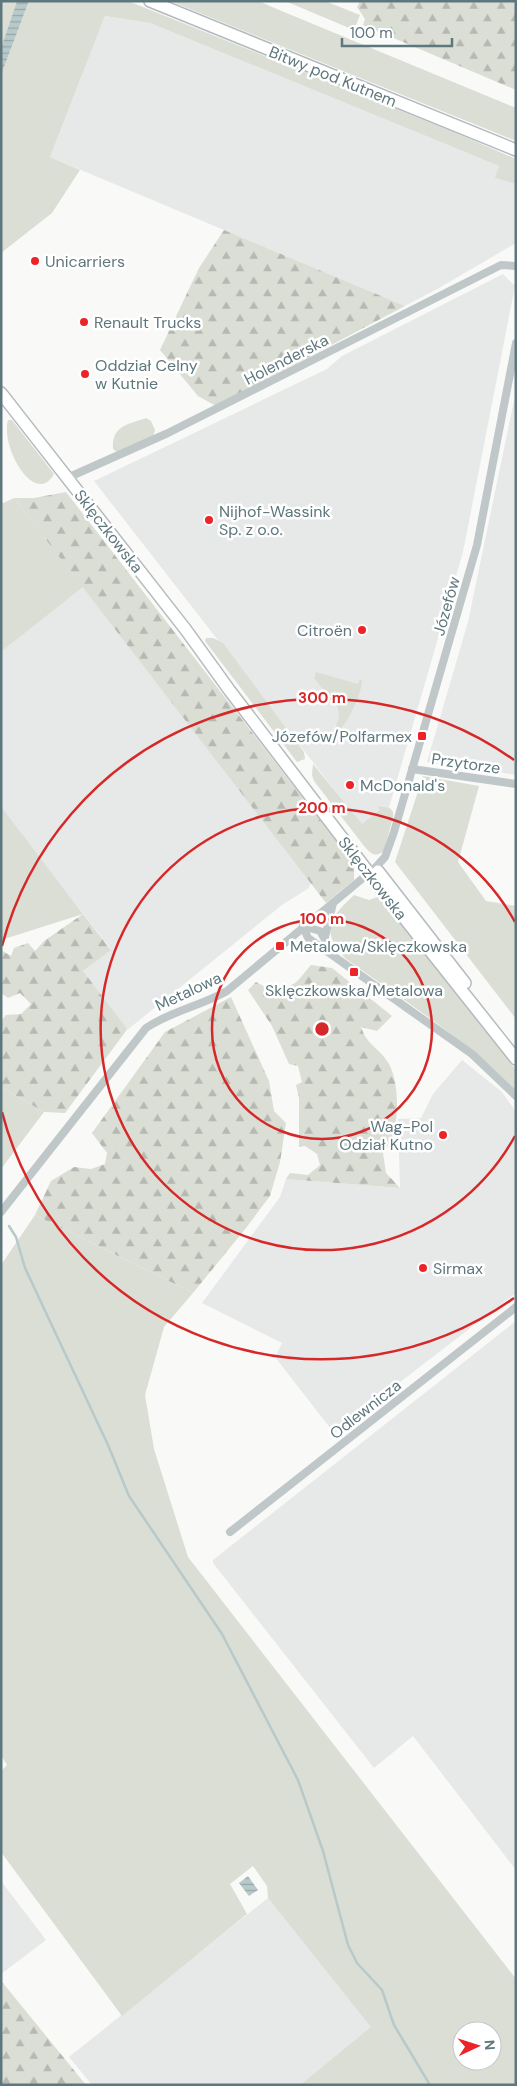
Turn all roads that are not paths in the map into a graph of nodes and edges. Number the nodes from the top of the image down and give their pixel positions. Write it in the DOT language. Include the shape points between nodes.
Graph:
graph roads {
  1 [pos="150,1"];
  2 [pos="516,150"];
  3 [pos="516,266"];
  4 [pos="516,343"];
  5 [pos="1,393"];
  6 [pos="67,478"];
  7 [pos="412,769"];
  8 [pos="516,784"];
  9 [pos="372,871"];
  10 [pos="333,903"];
  11 [pos="303,926"];
  12 [pos="325,937"];
  13 [pos="335,956"];
  14 [pos="516,1050"];
  15 [pos="516,1059"];
  16 [pos="516,1096"];
  17 [pos="1,1212"];
  18 [pos="516,1307"];
  19 [pos="230,1532"];
  1 -- 2 [label="main road, Bitwy pod Kutnem"];
  3 -- 6 [label="street, Holenderska" via="501,265 190,423"];
  4 -- 7 [label="street, Józefów" via="477,545"];
  5 -- 6 [label="main road, Sklęczkowska"];
  6 -- 9 [label="main road, Sklęczkowska"];
  7 -- 8 [label="street, Przytorze"];
  7 -- 9 [label="street, Józefów" via="385,858"];
  9 -- 10 [label="street, Metalowa"];
  9 -- 14 [label="main road, Sklęczkowska"];
  9 -- 15 [label="main road, Sklęczkowska"];
  10 -- 11 [label="street, Metalowa"];
  10 -- 12 [label="street"];
  11 -- 12 [label="street" via="320,931"];
  11 -- 13 [label="street" via="308,938"];
  11 -- 17 [label="street, Metalowa" via="227,991 158,1019 146,1028"];
  12 -- 13 [label="street"];
  13 -- 16 [label="street" via="472,1054"];
  18 -- 19 [label="street, Odlewnicza"];
}
